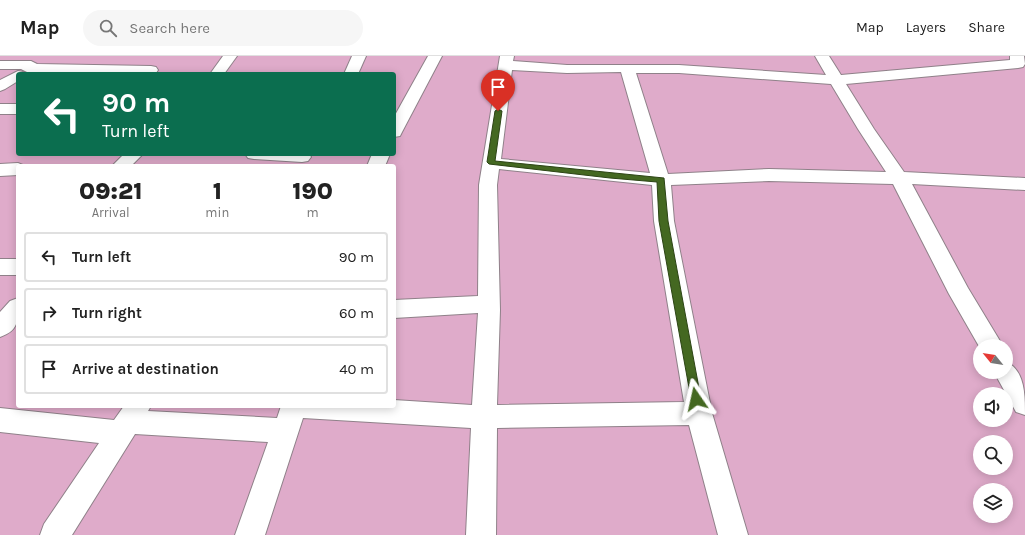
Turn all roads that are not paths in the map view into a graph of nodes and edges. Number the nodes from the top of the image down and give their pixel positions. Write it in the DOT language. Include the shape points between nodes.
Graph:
graph roads {
  1 [pos="44,56"];
  2 [pos="230,56"];
  3 [pos="359,56"];
  4 [pos="435,56"];
  5 [pos="822,56"];
  6 [pos="506,60"];
  7 [pos="1020,64"];
  8 [pos="0,65"];
  9 [pos="627,68"];
  10 [pos="151,70"];
  11 [pos="24,71"];
  12 [pos="218,72"];
  13 [pos="352,72"];
  14 [pos="16,76"];
  15 [pos="838,80"];
  16 [pos="0,86"];
  17 [pos="0,109"];
  18 [pos="16,110"];
  19 [pos="396,128"];
  20 [pos="132,156"];
  21 [pos="273,156"];
  22 [pos="301,159"];
  23 [pos="491,162"];
  24 [pos="123,164"];
  25 [pos="0,170"];
  26 [pos="16,170"];
  27 [pos="899,178"];
  28 [pos="661,180"];
  29 [pos="1025,184"];
  30 [pos="0,267"];
  31 [pos="16,267"];
  32 [pos="489,304"];
  33 [pos="16,309"];
  34 [pos="396,309"];
  35 [pos="0,328"];
  36 [pos="987,339"];
  37 [pos="1010,379"];
  38 [pos="1025,404"];
  39 [pos="293,408"];
  40 [pos="329,408"];
  41 [pos="699,413"];
  42 [pos="484,417"];
  43 [pos="0,420"];
  44 [pos="129,420"];
  45 [pos="285,431"];
  46 [pos="55,535"];
  47 [pos="250,535"];
  48 [pos="481,535"];
  49 [pos="733,535"];
  1 -- 11 [label="street"];
  2 -- 12 [label="street"];
  3 -- 13 [label="street"];
  4 -- 19 [label="street"];
  5 -- 15 [label="street"];
  6 -- 9 [label="street" via="567,69"];
  6 -- 23 [label="street"];
  7 -- 15 [label="street"];
  8 -- 11 [label="street"];
  9 -- 15 [label="street" via="738,67"];
  9 -- 28 [label="street"];
  10 -- 11 [label="street"];
  14 -- 16 [label="street"];
  15 -- 27 [label="street" via="866,129"];
  17 -- 18 [label="street"];
  20 -- 24 [label="street"];
  21 -- 22 [label="street"];
  23 -- 28 [label="street"];
  23 -- 32 [label="street" via="488,185"];
  25 -- 26 [label="street"];
  27 -- 28 [label="street" via="769,175"];
  27 -- 29 [label="street"];
  27 -- 36 [label="street" via="960,294"];
  28 -- 41 [label="street" via="664,221"];
  30 -- 31 [label="street"];
  32 -- 34 [label="street"];
  32 -- 42 [label="street"];
  33 -- 35 [label="street"];
  37 -- 38 [label="street"];
  39 -- 45 [label="street"];
  40 -- 42 [label="street"];
  41 -- 42 [label="street"];
  41 -- 49 [label="street"];
  42 -- 48 [label="street"];
  43 -- 44 [label="street"];
  44 -- 45 [label="street"];
  44 -- 46 [label="street"];
  45 -- 47 [label="street"];
}
